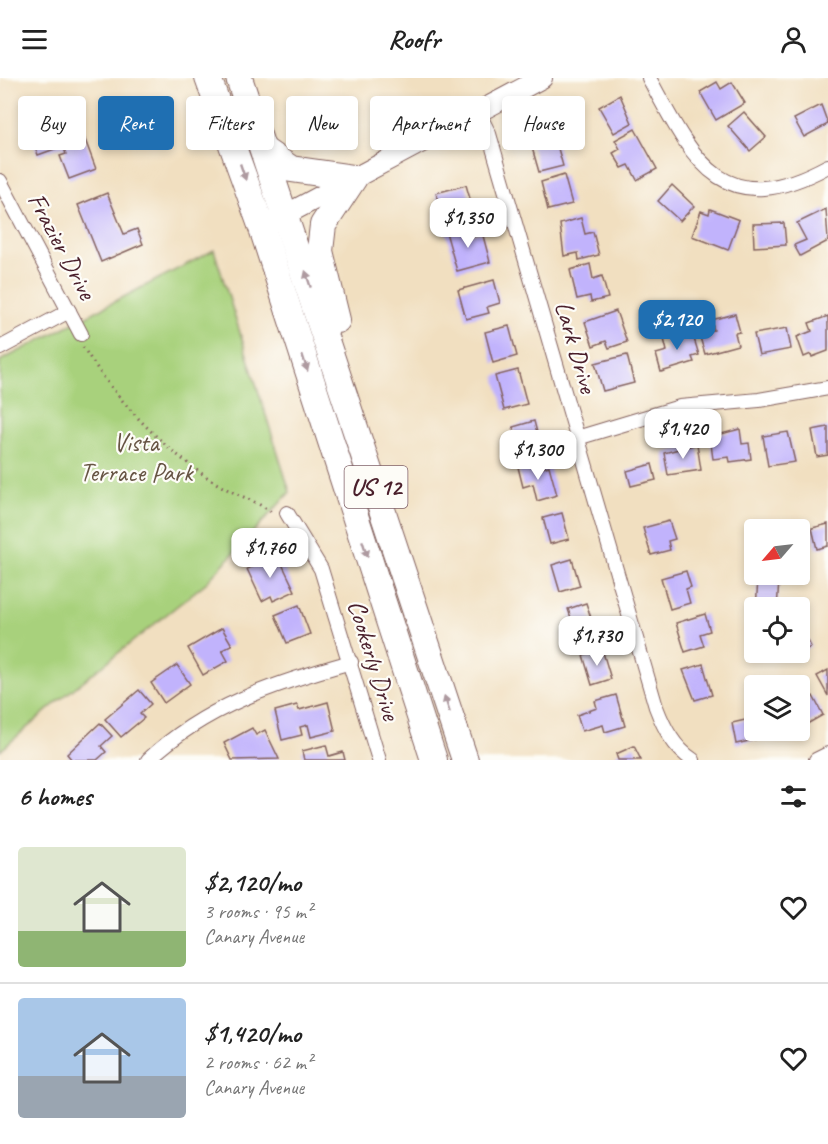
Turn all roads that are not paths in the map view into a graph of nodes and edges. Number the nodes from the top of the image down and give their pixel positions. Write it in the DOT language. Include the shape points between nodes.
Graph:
graph roads {
  1 [pos="208,78"];
  2 [pos="239,78"];
  3 [pos="542,78"];
  4 [pos="649,78"];
  5 [pos="490,106"];
  6 [pos="490,137"];
  7 [pos="407,150"];
  8 [pos="265,151"];
  9 [pos="828,166"];
  10 [pos="354,178"];
  11 [pos="0,181"];
  12 [pos="286,214"];
  13 [pos="262,228"];
  14 [pos="69,311"];
  15 [pos="81,334"];
  16 [pos="0,348"];
  17 [pos="828,388"];
  18 [pos="577,438"];
  19 [pos="287,513"];
  20 [pos="389,526"];
  21 [pos="351,662"];
  22 [pos="828,753"];
  23 [pos="147,760"];
  24 [pos="379,760"];
  25 [pos="434,760"];
  26 [pos="465,760"];
  27 [pos="693,760"];
  28 [pos="816,760"];
  1 -- 13 [label="highway, US 12, one-way"];
  2 -- 8 [label="highway, US 12"];
  3 -- 5 [label="main road"];
  4 -- 9 [label="street" via="693,156 724,181 743,187 778,187"];
  6 -- 18 [label="street, Lark Drive"];
  7 -- 10 [label="main road"];
  8 -- 10 [label="highway" via="291,169"];
  8 -- 12 [label="highway, US 12"];
  10 -- 12 [label="main road"];
  10 -- 20 [label="highway" via="323,225 320,251"];
  11 -- 14 [label="street, Frazier Drive"];
  12 -- 13 [label="main road"];
  20 -- 12 [label="highway, US 12, one-way"];
  13 -- 25 [label="highway, US 12, one-way"];
  14 -- 15 [label="street, Frazier Drive"];
  14 -- 16 [label="street"];
  17 -- 18 [label="street" via="759,400 680,407"];
  18 -- 27 [label="street, Lark Drive" via="656,707 676,745"];
  19 -- 21 [label="street, Cookerly Drive" via="321,569"];
  26 -- 20 [label="highway, US 12, one-way"];
  21 -- 23 [label="street" via="296,677 237,700 191,725"];
  21 -- 24 [label="street, Cookerly Drive"];
  22 -- 28 [label="street"];
}
